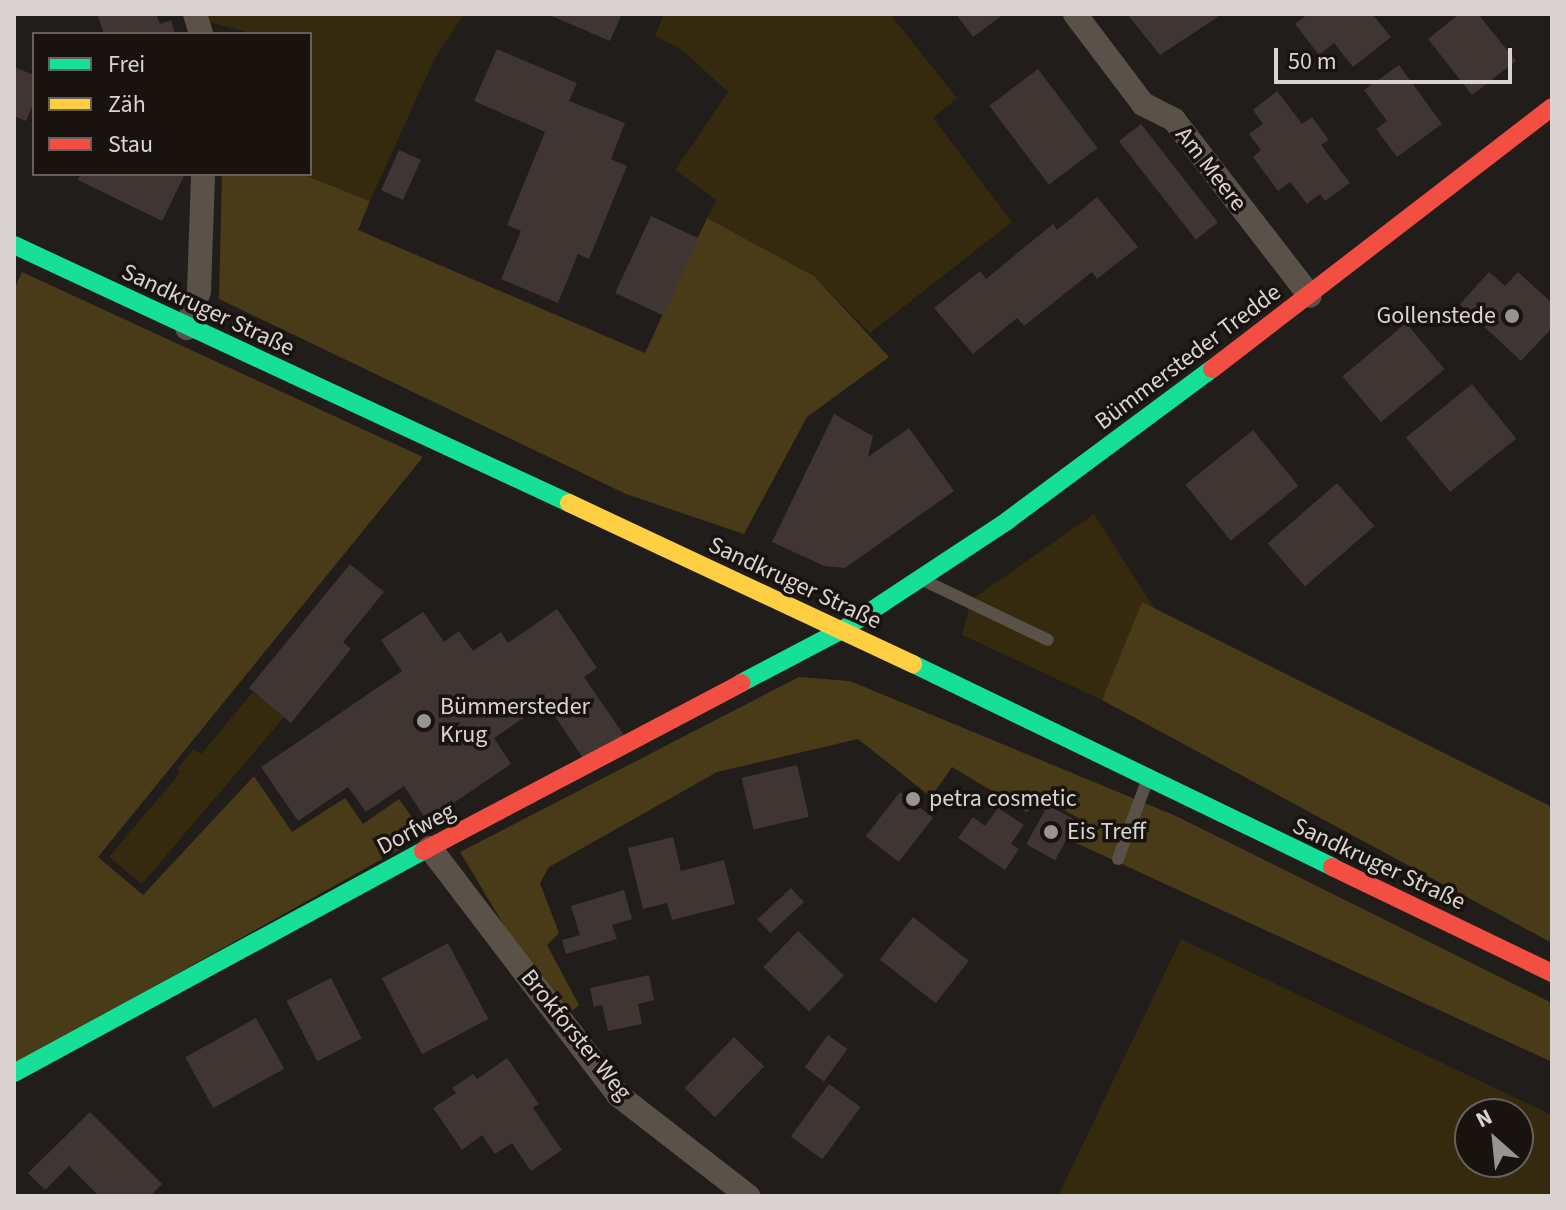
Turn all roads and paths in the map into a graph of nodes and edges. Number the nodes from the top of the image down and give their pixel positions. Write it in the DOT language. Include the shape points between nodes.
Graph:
graph roads {
  1 [pos="1075,14"];
  2 [pos="1552,107"];
  3 [pos="203,176"];
  4 [pos="14,245"];
  5 [pos="1310,296"];
  6 [pos="187,328"];
  7 [pos="921,580"];
  8 [pos="842,630"];
  9 [pos="1048,640"];
  10 [pos="1148,778"];
  11 [pos="430,848"];
  12 [pos="1118,859"];
  13 [pos="1552,973"];
  14 [pos="14,1073"];
  15 [pos="748,1196"];
  1 -- 5 [label="street, Am Meere" via="1143,104 1174,120"];
  2 -- 5 [label="street, Bümmersteder Tredde"];
  3 -- 6 [label="street" via="199,291"];
  4 -- 6 [label="street, Sandkruger Straße"];
  5 -- 7 [label="street, Bümmersteder Tredde"];
  6 -- 8 [label="street, Sandkruger Straße"];
  7 -- 8 [label="street, Bümmersteder Tredde"];
  7 -- 9 [label="lane"];
  8 -- 10 [label="street, Sandkruger Straße"];
  8 -- 11 [label="street, Dorfweg"];
  10 -- 12 [label="lane"];
  10 -- 13 [label="street, Sandkruger Straße"];
  11 -- 14 [label="street, Dorfweg"];
  11 -- 15 [label="street, Brokforster Weg" via="618,1095"];
}
